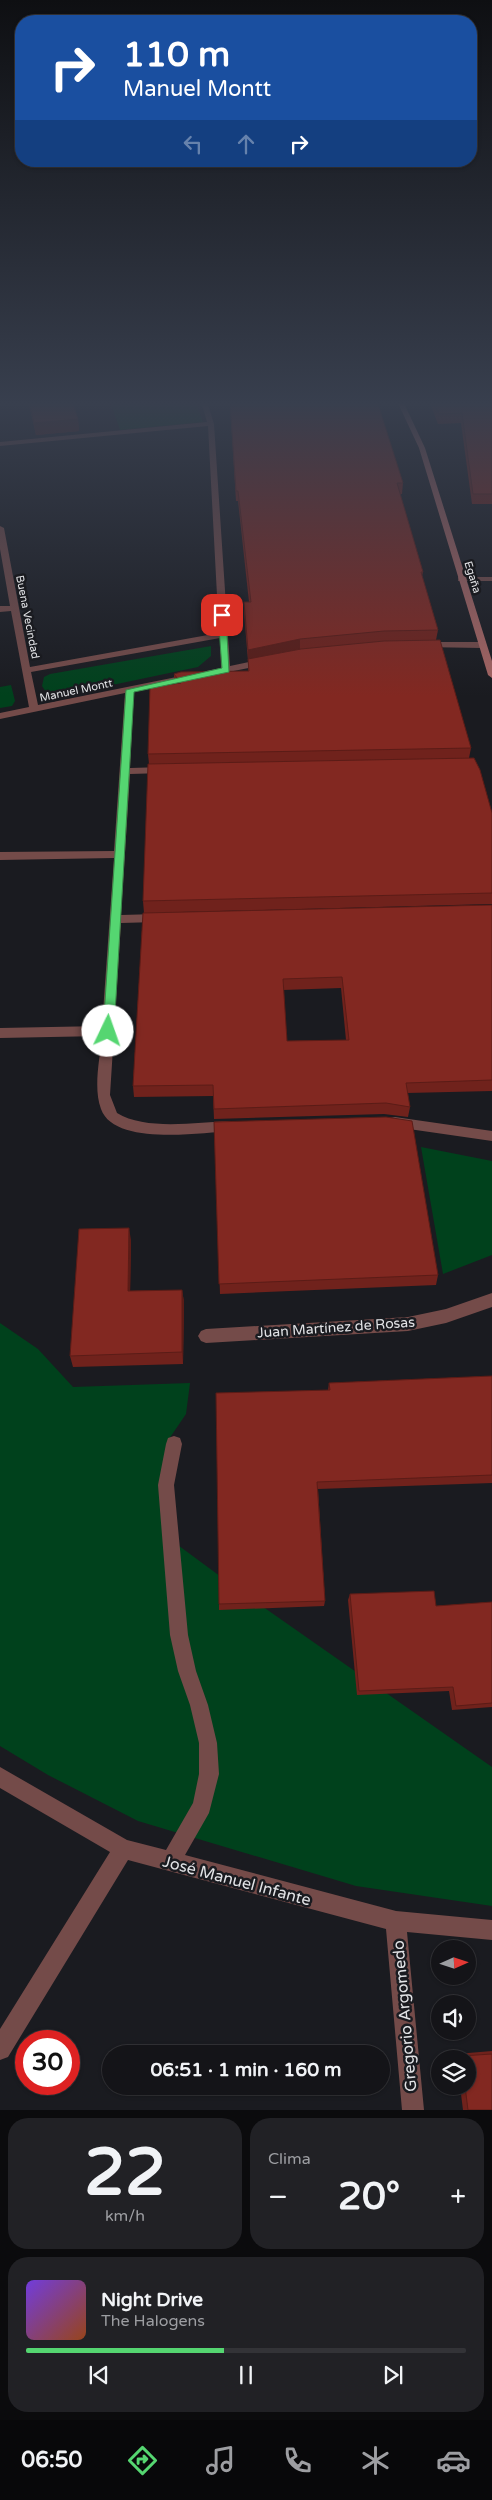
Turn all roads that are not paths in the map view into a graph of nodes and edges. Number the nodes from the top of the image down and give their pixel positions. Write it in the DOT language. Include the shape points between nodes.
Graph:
graph roads {
  1 [pos="215,499"];
  2 [pos="437,499"];
  3 [pos="0,528"];
  4 [pos="461,579"];
  5 [pos="492,579"];
  6 [pos="15,608"];
  7 [pos="0,609"];
  8 [pos="223,634"];
  9 [pos="482,645"];
  10 [pos="412,646"];
  11 [pos="272,660"];
  12 [pos="27,670"];
  13 [pos="226,670"];
  14 [pos="492,675"];
  15 [pos="130,690"];
  16 [pos="34,710"];
  17 [pos="0,716"];
  18 [pos="174,770"];
  19 [pos="124,771"];
  20 [pos="119,854"];
  21 [pos="0,856"];
  22 [pos="165,918"];
  23 [pos="115,919"];
  24 [pos="108,1031"];
  25 [pos="0,1033"];
  26 [pos="384,1121"];
  27 [pos="240,1126"];
  28 [pos="492,1136"];
  29 [pos="492,1300"];
  30 [pos="206,1336"];
  31 [pos="174,1444"];
  32 [pos="0,1777"];
  33 [pos="123,1849"];
  34 [pos="170,1862"];
  35 [pos="396,1921"];
  36 [pos="492,1930"];
  37 [pos="0,2050"];
  38 [pos="413,2110"];
  1 -- 8 [label="street"];
  2 -- 4 [label="main road, Egaña"];
  3 -- 6 [label="street, Buena Vecindad"];
  4 -- 5 [label="street"];
  4 -- 9 [label="main road, Egaña"];
  6 -- 7 [label="street"];
  6 -- 12 [label="street, Buena Vecindad"];
  8 -- 12 [label="street"];
  8 -- 13 [label="street"];
  9 -- 10 [label="street"];
  9 -- 14 [label="main road, Egaña"];
  11 -- 13 [label="street, Manuel Montt"];
  12 -- 16 [label="street, Buena Vecindad"];
  13 -- 15 [label="street, Manuel Montt"];
  15 -- 16 [label="street, Manuel Montt"];
  15 -- 19 [label="street"];
  16 -- 17 [label="street, Manuel Montt"];
  18 -- 19 [label="street"];
  19 -- 20 [label="street"];
  20 -- 21 [label="street"];
  20 -- 23 [label="street"];
  22 -- 23 [label="street"];
  23 -- 24 [label="street"];
  24 -- 25 [label="street"];
  24 -- 27 [label="street" via="104,1095 107,1110 113,1118 128,1126 152,1128"];
  26 -- 28 [label="street"];
  29 -- 30 [label="street, Juan Martínez de Rosas" via="446,1316 408,1324"];
  31 -- 34 [label="street" via="166,1485 179,1635 187,1671 200,1704 209,1774 202,1806"];
  32 -- 33 [label="street, José Manuel Infante"];
  33 -- 34 [label="street, José Manuel Infante"];
  33 -- 37 [label="street"];
  34 -- 35 [label="street, José Manuel Infante"];
  35 -- 36 [label="street, José Manuel Infante"];
  35 -- 38 [label="street, Gregorio Argomedo"];
}
